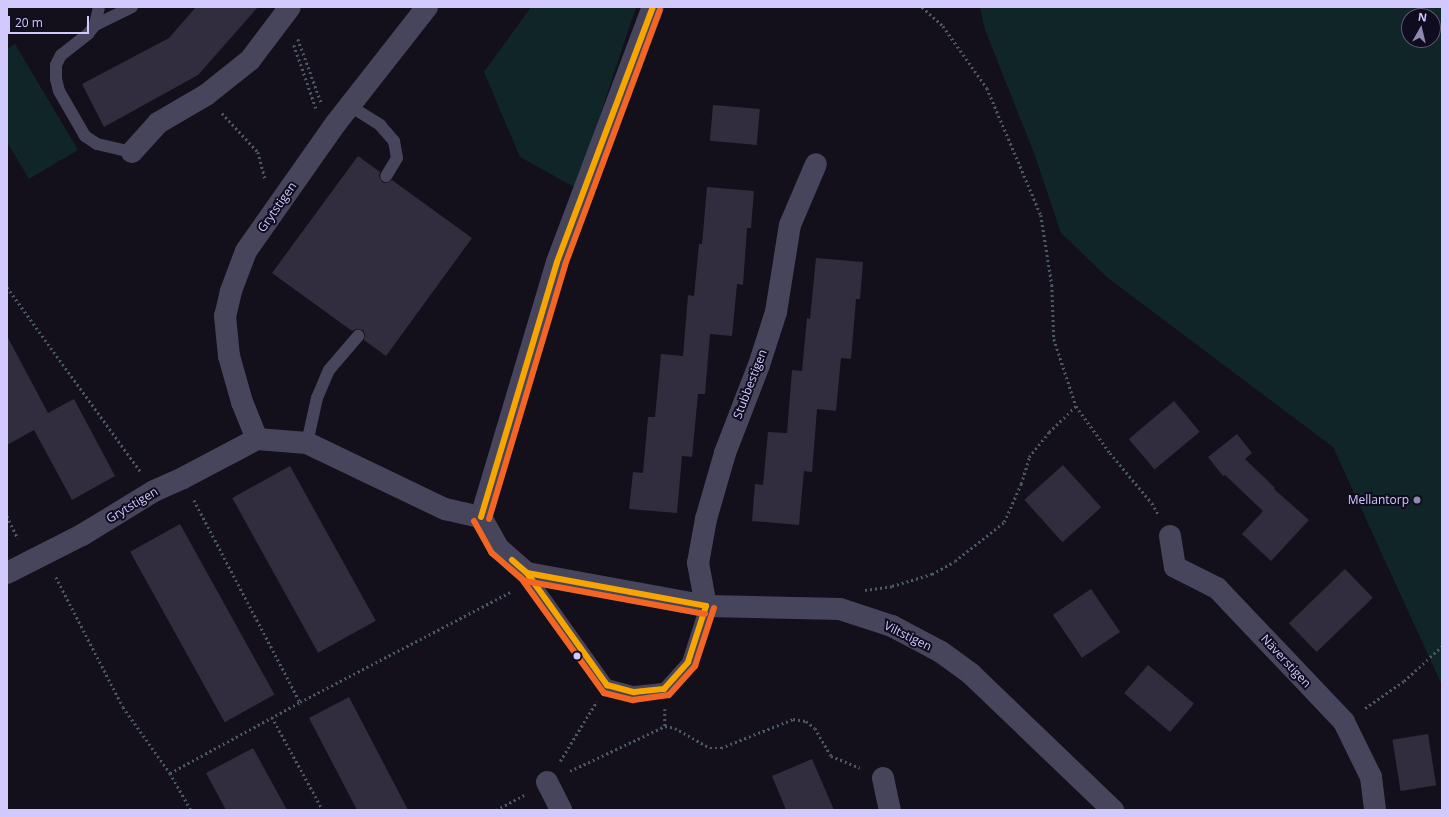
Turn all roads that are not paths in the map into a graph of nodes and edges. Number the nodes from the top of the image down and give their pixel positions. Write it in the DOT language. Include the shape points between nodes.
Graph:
graph roads {
  1 [pos="99,7"];
  2 [pos="132,7"];
  3 [pos="427,7"];
  4 [pos="653,7"];
  5 [pos="285,14"];
  6 [pos="95,25"];
  7 [pos="350,106"];
  8 [pos="132,152"];
  9 [pos="816,164"];
  10 [pos="386,176"];
  11 [pos="358,336"];
  12 [pos="257,439"];
  13 [pos="307,443"];
  14 [pos="481,517"];
  15 [pos="1170,536"];
  16 [pos="7,573"];
  17 [pos="527,573"];
  18 [pos="706,606"];
  19 [pos="883,778"];
  20 [pos="547,782"];
  21 [pos="561,810"];
  22 [pos="890,810"];
  23 [pos="1113,810"];
  24 [pos="1376,810"];
  1 -- 6 [label="lane"];
  2 -- 6 [label="lane"];
  3 -- 7 [label="street, Grytstigen"];
  4 -- 14 [label="street" via="557,262"];
  5 -- 8 [label="street" via="250,60 206,94 158,123"];
  6 -- 8 [label="lane" via="88,34 61,54 56,65 59,91 84,136 97,144"];
  7 -- 10 [label="lane" via="380,125 394,141 396,158"];
  7 -- 12 [label="street, Grytstigen" via="246,251 231,291 225,316 229,356 242,402"];
  9 -- 18 [label="street, Stubbestigen" via="790,225 776,312 725,454 706,519 698,563"];
  11 -- 13 [label="lane" via="329,370 317,398"];
  12 -- 13 [label="street"];
  12 -- 16 [label="street, Grytstigen" via="154,491 82,535"];
  13 -- 14 [label="street" via="445,509"];
  14 -- 17 [label="street" via="498,548"];
  15 -- 24 [label="street, Näverstigen" via="1175,567 1217,588 1344,722 1371,777"];
  17 -- 18 [label="street, Viltstigen"];
  17 -- 18 [label="lane" via="607,685 634,692 664,689 688,662"];
  18 -- 23 [label="street, Viltstigen" via="840,609 892,626 941,652 971,674"];
  19 -- 22 [label="street"];
  20 -- 21 [label="street"];
}
